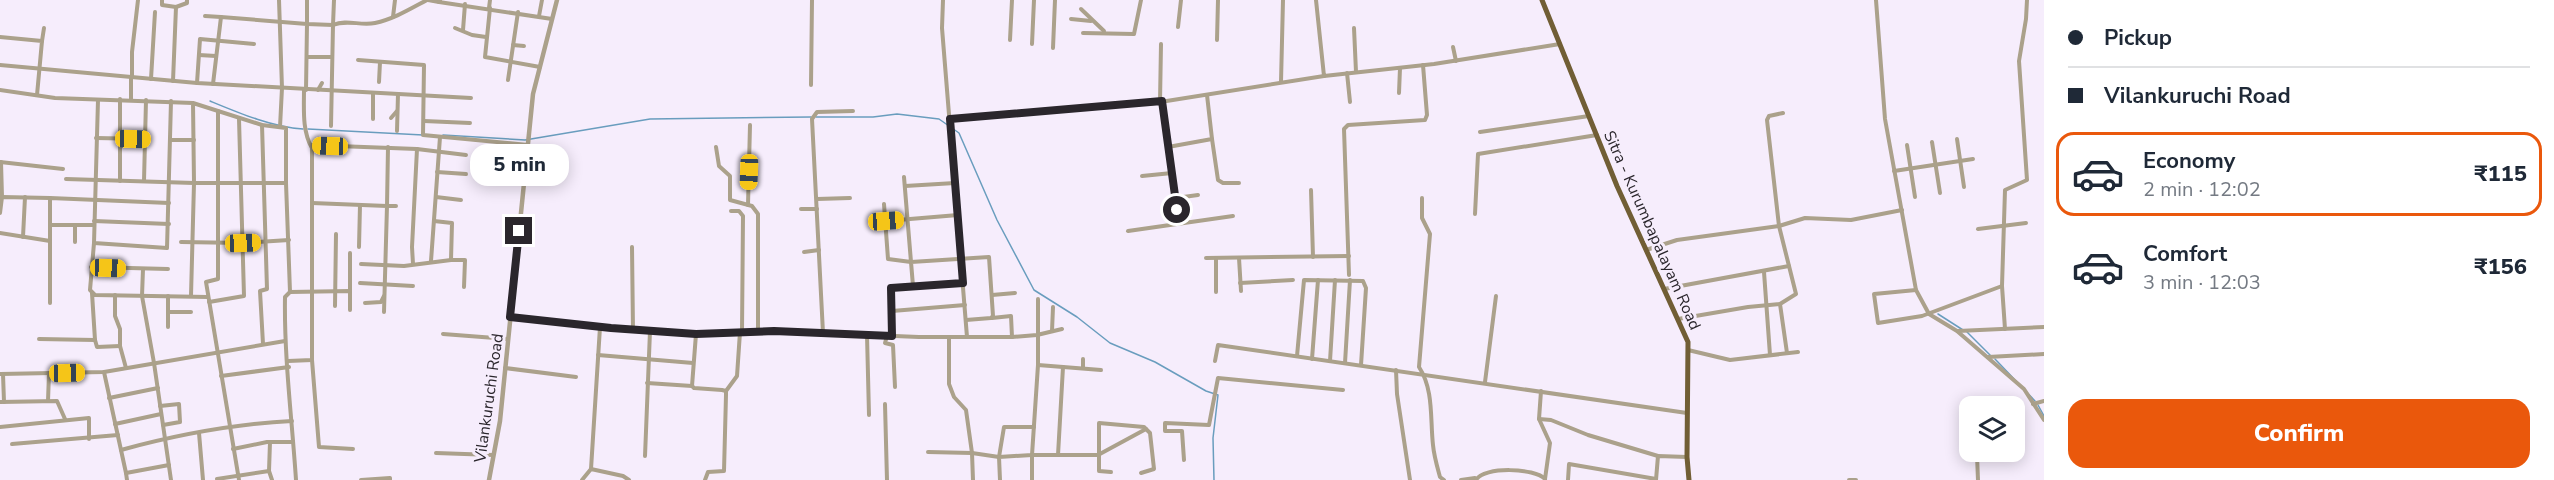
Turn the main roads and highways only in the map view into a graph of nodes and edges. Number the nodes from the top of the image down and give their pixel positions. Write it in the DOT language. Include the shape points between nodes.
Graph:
graph roads {
  1 [pos="1542,0"];
  2 [pos="1689,480"];
  1 -- 2 [label="main road, Sitra - Kurumbapalayam Road" via="1688,342"];
}
